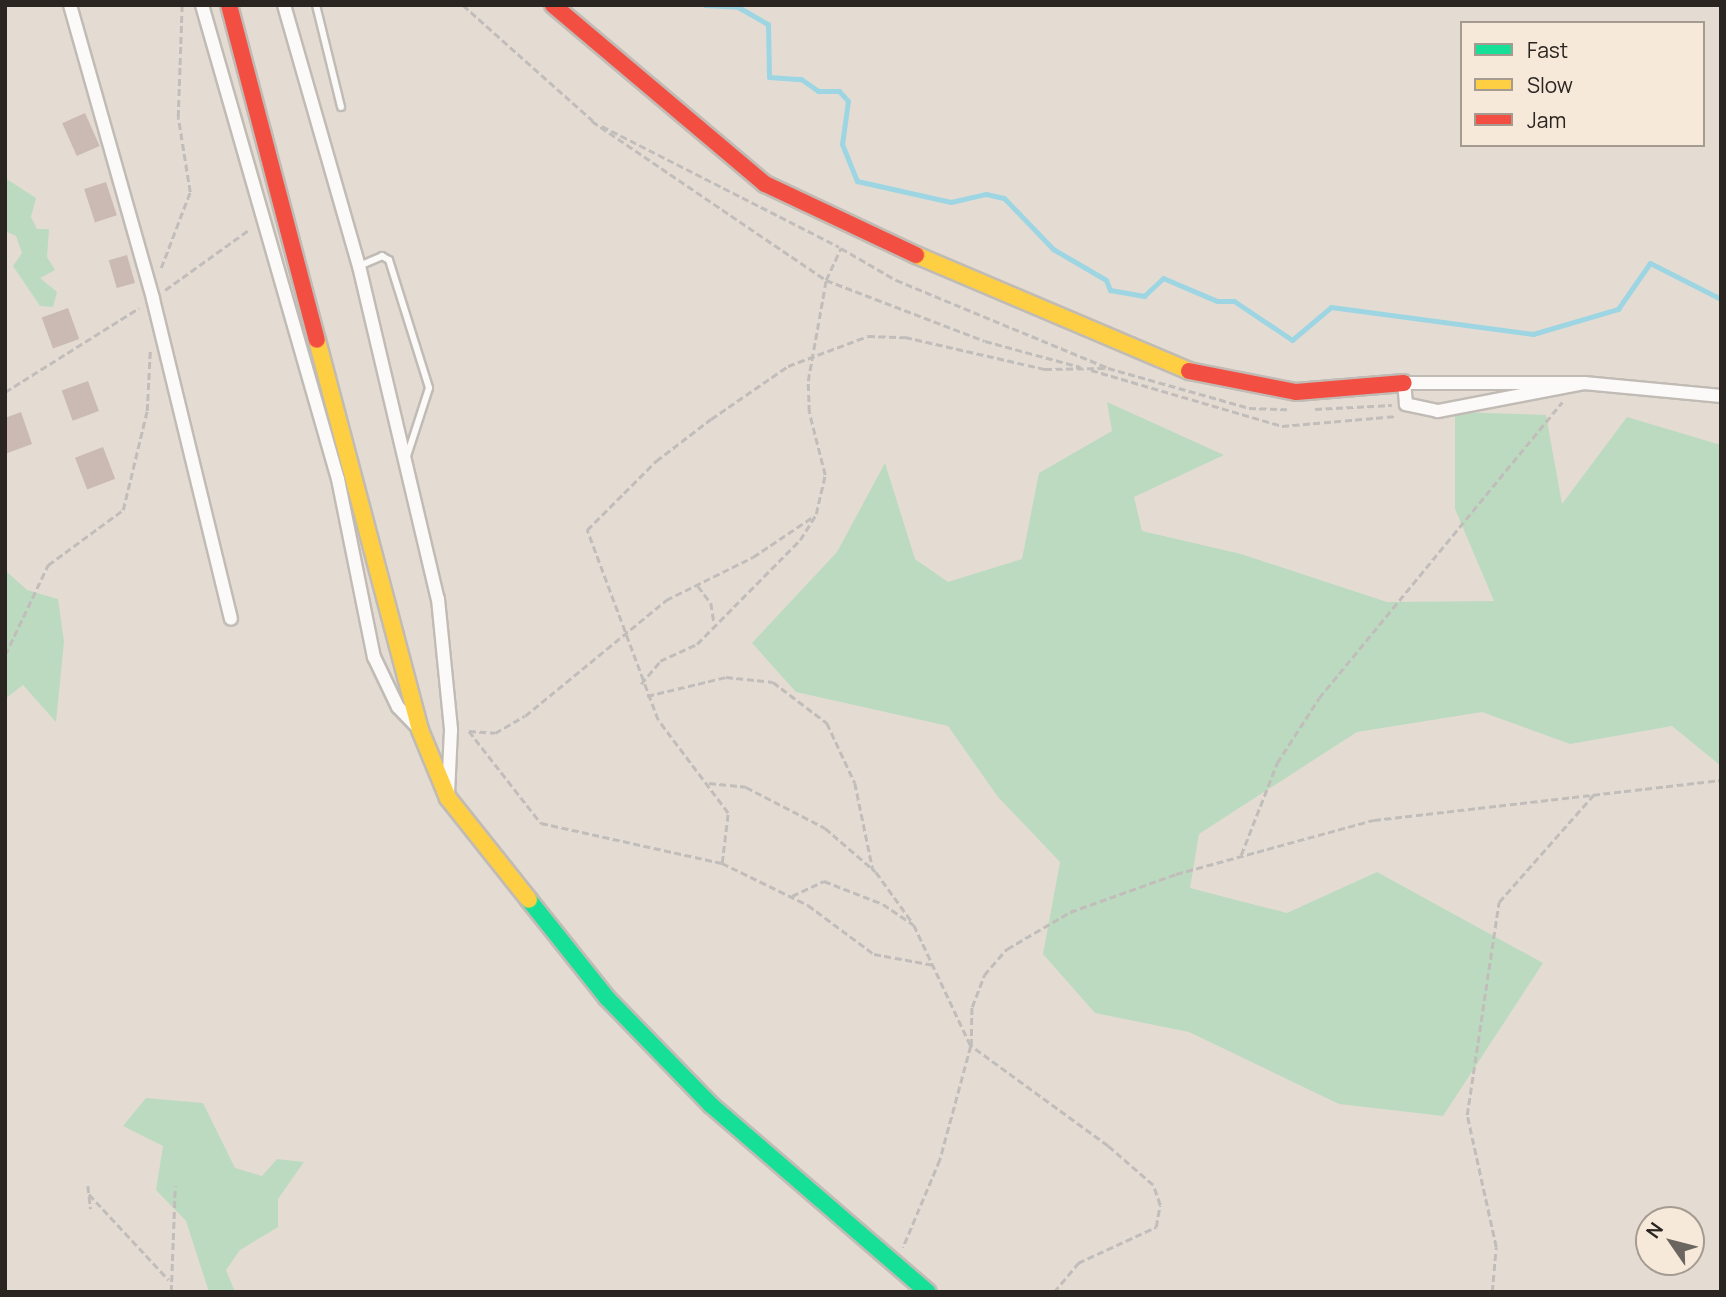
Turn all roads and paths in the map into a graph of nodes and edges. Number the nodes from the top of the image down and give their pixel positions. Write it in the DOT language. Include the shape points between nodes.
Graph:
graph roads {
  1 [pos="70,5"];
  2 [pos="182,5"];
  3 [pos="202,5"];
  4 [pos="229,5"];
  5 [pos="284,5"];
  6 [pos="316,5"];
  7 [pos="463,5"];
  8 [pos="553,5"];
  9 [pos="341,107"];
  10 [pos="592,121"];
  11 [pos="841,248"];
  12 [pos="359,266"];
  13 [pos="826,280"];
  14 [pos="153,299"];
  15 [pos="150,341"];
  16 [pos="813,355"];
  17 [pos="1108,368"];
  18 [pos="1087,369"];
  19 [pos="1404,383"];
  20 [pos="1584,383"];
  21 [pos="1721,396"];
  22 [pos="1564,400"];
  23 [pos="1291,409"];
  24 [pos="1305,409"];
  25 [pos="1408,409"];
  26 [pos="405,459"];
  27 [pos="816,514"];
  28 [pos="698,586"];
  29 [pos="231,619"];
  30 [pos="714,623"];
  31 [pos="625,632"];
  32 [pos="5,655"];
  33 [pos="641,684"];
  34 [pos="647,696"];
  35 [pos="420,730"];
  36 [pos="451,730"];
  37 [pos="469,731"];
  38 [pos="1721,780"];
  39 [pos="709,783"];
  40 [pos="1595,793"];
  41 [pos="448,798"];
  42 [pos="1241,855"];
  43 [pos="722,863"];
  44 [pos="873,870"];
  45 [pos="790,897"];
  46 [pos="914,925"];
  47 [pos="933,965"];
  48 [pos="971,1046"];
  49 [pos="88,1186"];
  50 [pos="175,1186"];
  51 [pos="89,1194"];
  52 [pos="91,1209"];
  53 [pos="896,1265"];
  54 [pos="169,1280"];
  55 [pos="171,1292"];
  56 [pos="928,1292"];
  57 [pos="1054,1292"];
  58 [pos="1492,1292"];
  1 -- 14 [label="street"];
  2 -- 14 [label="path" via="178,117 190,192"];
  3 -- 35 [label="street" via="338,479 374,657 398,707"];
  4 -- 35 [label="street"];
  5 -- 12 [label="street"];
  6 -- 9 [label="lane"];
  7 -- 10 [label="path"];
  8 -- 19 [label="street" via="765,184 845,225 1186,370 1296,392"];
  10 -- 11 [label="path"];
  10 -- 13 [label="path"];
  11 -- 13 [label="path"];
  11 -- 17 [label="path" via="896,280"];
  12 -- 26 [label="street"];
  12 -- 26 [label="lane" via="382,256 389,260 429,388"];
  13 -- 16 [label="path"];
  13 -- 18 [label="path" via="995,345"];
  14 -- 29 [label="street"];
  15 -- 32 [label="path" via="147,411 123,510 48,565"];
  16 -- 18 [label="path" via="868,336 905,337 1045,369"];
  16 -- 27 [label="path" via="809,412 825,475"];
  16 -- 31 [label="path" via="656,461 587,530"];
  17 -- 18 [label="path"];
  17 -- 23 [label="path" via="1249,408"];
  18 -- 25 [label="path" via="1282,426"];
  19 -- 20 [label="street"];
  19 -- 25 [label="street"];
  20 -- 21 [label="street"];
  20 -- 25 [label="street" via="1438,411"];
  22 -- 42 [label="path" via="1319,698 1277,763"];
  24 -- 25 [label="path"];
  26 -- 36 [label="street" via="438,599"];
  27 -- 28 [label="path"];
  27 -- 30 [label="path" via="800,540"];
  28 -- 30 [label="path" via="711,603"];
  28 -- 31 [label="path" via="666,600"];
  30 -- 33 [label="path" via="697,644 660,660"];
  31 -- 33 [label="path"];
  31 -- 37 [label="path" via="525,716 495,733"];
  33 -- 34 [label="path"];
  34 -- 39 [label="path" via="674,744"];
  34 -- 44 [label="path" via="726,677 773,682 827,723 855,783"];
  35 -- 41 [label="street"];
  36 -- 37 [label="path"];
  36 -- 41 [label="street"];
  37 -- 43 [label="path" via="541,823"];
  38 -- 40 [label="path"];
  39 -- 43 [label="path" via="728,813"];
  39 -- 44 [label="path" via="746,787 825,828"];
  40 -- 42 [label="path" via="1395,815"];
  40 -- 58 [label="path" via="1499,902 1467,1115 1496,1247"];
  41 -- 53 [label="street" via="607,998 711,1105"];
  42 -- 48 [label="path" via="1070,912 1007,949 984,975 972,1007"];
  43 -- 45 [label="path"];
  44 -- 46 [label="path"];
  45 -- 46 [label="path" via="824,881 883,904"];
  45 -- 47 [label="path" via="874,954"];
  46 -- 47 [label="path"];
  47 -- 48 [label="path"];
  48 -- 53 [label="path" via="940,1160"];
  48 -- 57 [label="path" via="1108,1146 1153,1185 1160,1205 1156,1227 1078,1263"];
  49 -- 51 [label="path"];
  50 -- 54 [label="path"];
  51 -- 52 [label="path"];
  51 -- 54 [label="path"];
  53 -- 56 [label="street"];
  54 -- 55 [label="path"];
}
